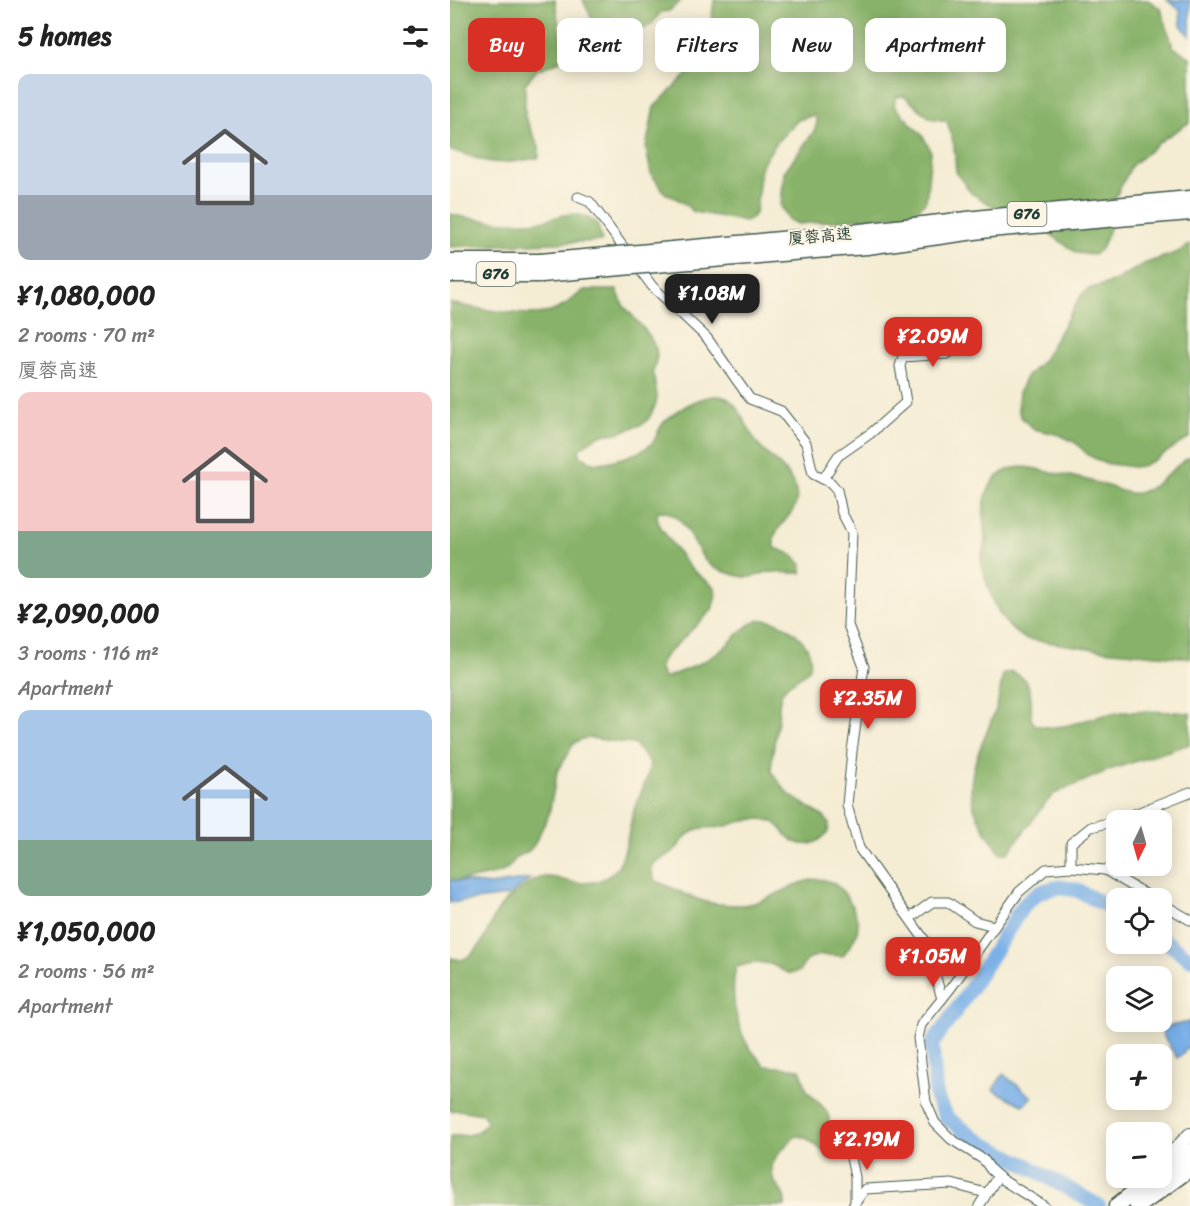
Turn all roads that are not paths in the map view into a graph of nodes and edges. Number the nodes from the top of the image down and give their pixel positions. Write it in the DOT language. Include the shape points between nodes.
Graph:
graph roads {
  1 [pos="578,197"];
  2 [pos="1190,199"];
  3 [pos="1190,212"];
  4 [pos="866,239"];
  5 [pos="450,261"];
  6 [pos="540,268"];
  7 [pos="450,274"];
  8 [pos="910,336"];
  9 [pos="956,350"];
  10 [pos="903,357"];
  11 [pos="823,479"];
  12 [pos="1190,792"];
  13 [pos="1180,796"];
  14 [pos="1190,800"];
  15 [pos="1145,810"];
  16 [pos="1106,823"];
  17 [pos="1071,867"];
  18 [pos="1135,888"];
  19 [pos="1172,909"];
  20 [pos="910,918"];
  21 [pos="1190,920"];
  22 [pos="994,926"];
  23 [pos="942,999"];
  24 [pos="1190,1135"];
  25 [pos="848,1143"];
  26 [pos="1190,1152"];
  27 [pos="1172,1154"];
  28 [pos="1172,1164"];
  29 [pos="1190,1168"];
  30 [pos="998,1176"];
  31 [pos="1190,1176"];
  32 [pos="1143,1192"];
  33 [pos="986,1193"];
  34 [pos="854,1205"];
  35 [pos="979,1206"];
  36 [pos="1044,1206"];
  37 [pos="1117,1206"];
  1 -- 11 [label="street" via="590,202 652,286 707,338 750,399 782,411 806,443 813,474"];
  2 -- 4 [label="highway, 厦蓉高速 / G76" via="985,218"];
  3 -- 4 [label="highway, 厦蓉高速 / G76"];
  4 -- 6 [label="highway, 厦蓉高速 / G76, bridge"];
  5 -- 6 [label="highway, 厦蓉高速 / G76"];
  6 -- 7 [label="highway, 厦蓉高速 / G76"];
  8 -- 10 [label="street"];
  9 -- 10 [label="street"];
  10 -- 11 [label="street" via="900,366 906,402 837,456"];
  11 -- 20 [label="street" via="837,490 842,513 852,532 848,625 864,667 847,805 859,848"];
  12 -- 13 [label="street"];
  13 -- 14 [label="street"];
  13 -- 15 [label="street"];
  16 -- 17 [label="street" via="1090,827 1071,843"];
  17 -- 18 [label="street" via="1105,870"];
  17 -- 22 [label="street" via="1046,869 1019,892"];
  19 -- 21 [label="street"];
  20 -- 22 [label="street" via="932,903 948,902 975,921"];
  20 -- 23 [label="street" via="926,942"];
  22 -- 23 [label="street"];
  23 -- 30 [label="street" via="921,1024 918,1038 926,1102 935,1123 984,1160"];
  24 -- 27 [label="street"];
  25 -- 34 [label="street" via="855,1177"];
  26 -- 28 [label="highway"];
  29 -- 32 [label="highway"];
  30 -- 33 [label="street"];
  30 -- 36 [label="street"];
  31 -- 32 [label="street"];
  32 -- 37 [label="highway"];
  33 -- 34 [label="street" via="952,1184 865,1189"];
  33 -- 35 [label="street"];
}
